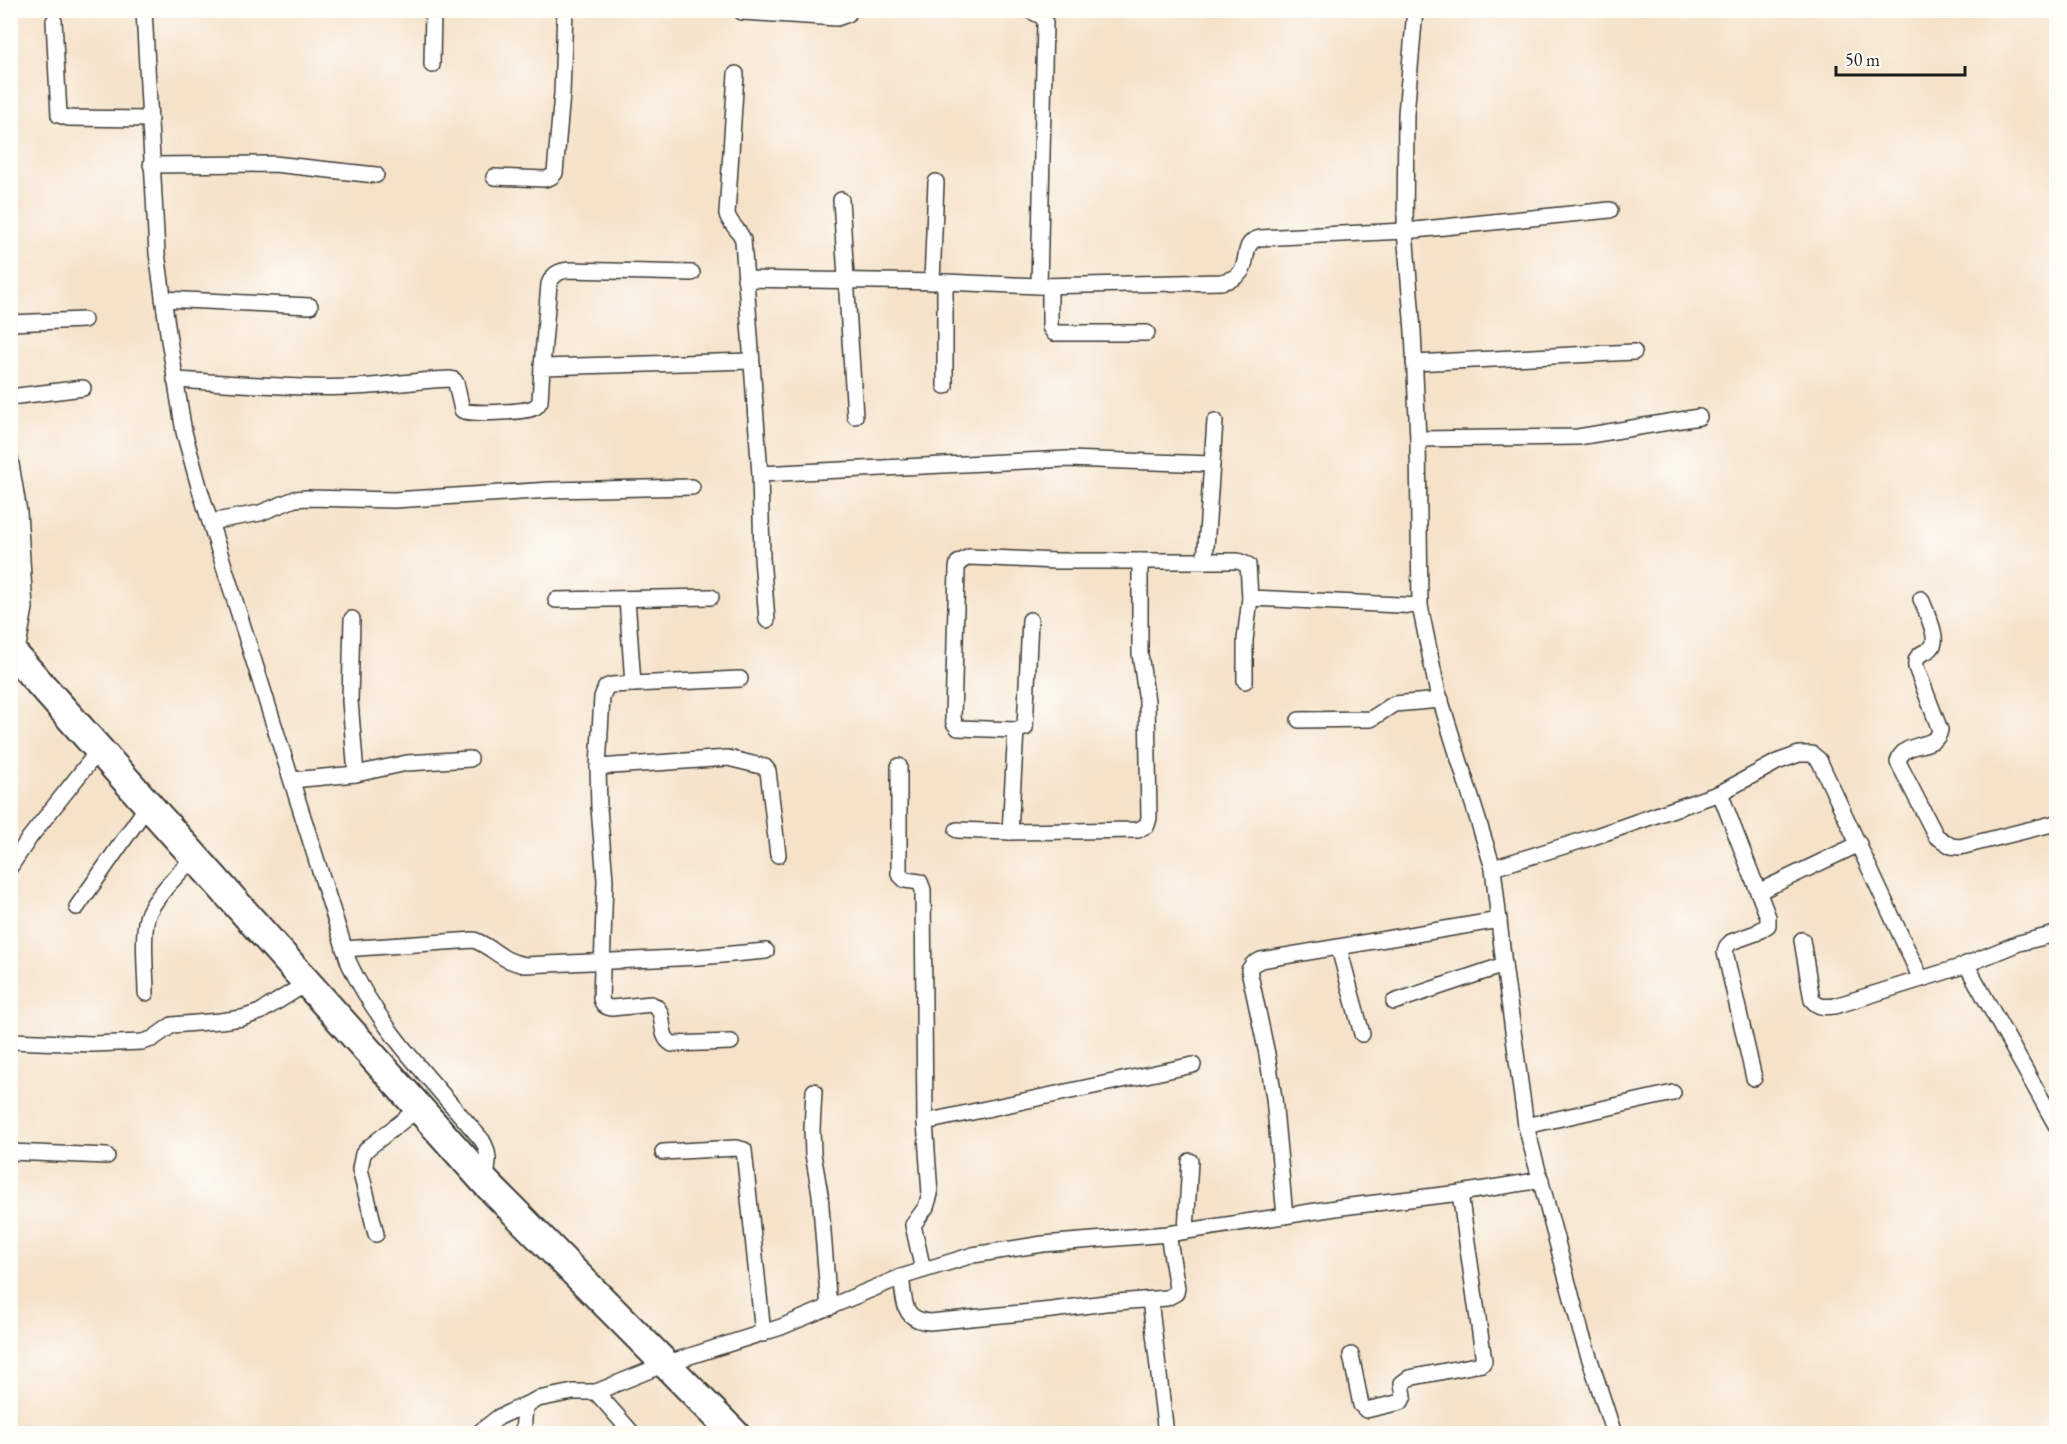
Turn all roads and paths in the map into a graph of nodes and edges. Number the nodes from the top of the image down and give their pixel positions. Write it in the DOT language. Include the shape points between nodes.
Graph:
graph roads {
  1 [pos="144,10"];
  2 [pos="433,10"];
  3 [pos="565,10"];
  4 [pos="850,10"];
  5 [pos="1029,10"];
  6 [pos="1415,10"];
  7 [pos="742,12"];
  8 [pos="54,21"];
  9 [pos="432,65"];
  10 [pos="736,74"];
  11 [pos="148,119"];
  12 [pos="151,165"];
  13 [pos="375,175"];
  14 [pos="495,177"];
  15 [pos="936,182"];
  16 [pos="841,200"];
  17 [pos="1610,210"];
  18 [pos="1405,231"];
  19 [pos="692,273"];
  20 [pos="745,279"];
  21 [pos="845,281"];
  22 [pos="939,282"];
  23 [pos="1044,286"];
  24 [pos="163,299"];
  25 [pos="310,306"];
  26 [pos="84,320"];
  27 [pos="10,323"];
  28 [pos="1147,333"];
  29 [pos="1634,352"];
  30 [pos="751,361"];
  31 [pos="1414,363"];
  32 [pos="542,367"];
  33 [pos="176,380"];
  34 [pos="945,386"];
  35 [pos="83,388"];
  36 [pos="10,397"];
  37 [pos="855,416"];
  38 [pos="1699,417"];
  39 [pos="1215,421"];
  40 [pos="1418,439"];
  41 [pos="10,458"];
  42 [pos="1212,464"];
  43 [pos="760,474"];
  44 [pos="693,487"];
  45 [pos="210,522"];
  46 [pos="1140,561"];
  47 [pos="1205,561"];
  48 [pos="711,597"];
  49 [pos="1250,598"];
  50 [pos="627,599"];
  51 [pos="556,600"];
  52 [pos="1921,600"];
  53 [pos="1420,606"];
  54 [pos="351,619"];
  55 [pos="767,620"];
  56 [pos="1029,620"];
  57 [pos="12,651"];
  58 [pos="740,679"];
  59 [pos="1245,681"];
  60 [pos="633,684"];
  61 [pos="1440,700"];
  62 [pos="1299,720"];
  63 [pos="1016,730"];
  64 [pos="99,750"];
  65 [pos="470,759"];
  66 [pos="899,766"];
  67 [pos="598,767"];
  68 [pos="356,774"];
  69 [pos="292,780"];
  70 [pos="1720,793"];
  71 [pos="148,805"];
  72 [pos="2056,824"];
  73 [pos="957,830"];
  74 [pos="1010,832"];
  75 [pos="1859,844"];
  76 [pos="778,855"];
  77 [pos="194,857"];
  78 [pos="10,867"];
  79 [pos="1493,868"];
  80 [pos="1758,892"];
  81 [pos="77,907"];
  82 [pos="1499,920"];
  83 [pos="2056,934"];
  84 [pos="1802,940"];
  85 [pos="1340,948"];
  86 [pos="344,949"];
  87 [pos="766,951"];
  88 [pos="602,962"];
  89 [pos="1966,964"];
  90 [pos="1504,965"];
  91 [pos="1921,979"];
  92 [pos="308,983"];
  93 [pos="146,993"];
  94 [pos="1394,1002"];
  95 [pos="1362,1034"];
  96 [pos="10,1041"];
  97 [pos="731,1042"];
  98 [pos="1193,1065"];
  99 [pos="1754,1078"];
  100 [pos="814,1091"];
  101 [pos="1673,1093"];
  102 [pos="419,1108"];
  103 [pos="925,1122"];
  104 [pos="2056,1125"];
  105 [pos="1526,1126"];
  106 [pos="10,1152"];
  107 [pos="663,1152"];
  108 [pos="107,1156"];
  109 [pos="1190,1161"];
  110 [pos="1541,1180"];
  111 [pos="485,1182"];
  112 [pos="1460,1193"];
  113 [pos="1285,1216"];
  114 [pos="1186,1231"];
  115 [pos="1168,1233"];
  116 [pos="376,1234"];
  117 [pos="923,1270"];
  118 [pos="902,1277"];
  119 [pos="1150,1300"];
  120 [pos="829,1308"];
  121 [pos="763,1334"];
  122 [pos="1352,1355"];
  123 [pos="665,1364"];
  124 [pos="596,1392"];
  125 [pos="525,1405"];
  126 [pos="477,1434"];
  127 [pos="523,1434"];
  128 [pos="633,1434"];
  129 [pos="735,1434"];
  130 [pos="1166,1434"];
  131 [pos="1614,1434"];
  1 -- 11 [label="street"];
  2 -- 9 [label="street"];
  3 -- 14 [label="street" via="555,173 545,179"];
  4 -- 7 [label="street" via="837,18"];
  5 -- 23 [label="street" via="1045,22"];
  6 -- 18 [label="street" via="1406,114"];
  8 -- 11 [label="street" via="59,115"];
  10 -- 20 [label="street" via="728,214 743,240"];
  11 -- 12 [label="street"];
  12 -- 13 [label="street" via="274,164"];
  12 -- 24 [label="street"];
  15 -- 22 [label="street"];
  16 -- 21 [label="street"];
  17 -- 18 [label="street"];
  18 -- 23 [label="street" via="1254,240 1249,243 1238,277 1221,282"];
  18 -- 31 [label="street"];
  19 -- 32 [label="street" via="569,270 556,274 549,284"];
  20 -- 21 [label="street"];
  20 -- 30 [label="street"];
  21 -- 22 [label="street"];
  21 -- 37 [label="street"];
  22 -- 23 [label="street"];
  22 -- 34 [label="street"];
  23 -- 28 [label="street" via="1054,333"];
  24 -- 25 [label="street"];
  24 -- 33 [label="street"];
  26 -- 27 [label="street"];
  29 -- 31 [label="street"];
  30 -- 32 [label="street"];
  30 -- 43 [label="street"];
  31 -- 40 [label="street"];
  32 -- 33 [label="street" via="537,406 527,410 472,412 462,410 456,383 450,379 353,387"];
  33 -- 45 [label="street" via="184,432"];
  35 -- 36 [label="street"];
  38 -- 40 [label="street" via="1578,437"];
  39 -- 42 [label="street"];
  40 -- 53 [label="street"];
  41 -- 57 [label="street" via="19,512 25,608 20,641"];
  42 -- 43 [label="street" via="1067,459"];
  42 -- 47 [label="street"];
  43 -- 55 [label="street"];
  44 -- 45 [label="street" via="550,490 394,500 307,498 260,513"];
  45 -- 69 [label="street"];
  46 -- 47 [label="street"];
  46 -- 63 [label="street" via="969,557 958,563 954,723 964,730"];
  46 -- 74 [label="street" via="1140,654 1147,701 1147,825 1138,830"];
  47 -- 49 [label="street" via="1238,561 1248,566"];
  48 -- 50 [label="street"];
  49 -- 53 [label="street"];
  49 -- 59 [label="street"];
  50 -- 51 [label="street"];
  50 -- 60 [label="street"];
  52 -- 72 [label="street" via="1934,643 1918,655 1916,667 1940,730 1933,741 1906,749 1898,762 1936,836 1960,847"];
  53 -- 61 [label="street"];
  54 -- 68 [label="street" via="350,701"];
  56 -- 63 [label="street" via="1027,724"];
  57 -- 64 [label="highway"];
  58 -- 60 [label="street"];
  60 -- 67 [label="street" via="611,685 603,691"];
  61 -- 62 [label="street" via="1394,704 1371,719"];
  61 -- 79 [label="street"];
  63 -- 74 [label="street"];
  64 -- 71 [label="highway"];
  64 -- 78 [label="street"];
  65 -- 68 [label="street" via="407,763"];
  66 -- 103 [label="street" via="899,874 905,880 920,882 923,890"];
  67 -- 76 [label="street" via="728,758 765,767"];
  67 -- 88 [label="street" via="605,880"];
  68 -- 69 [label="street"];
  69 -- 86 [label="street"];
  70 -- 75 [label="street" via="1777,762 1812,754 1819,760"];
  70 -- 79 [label="street"];
  70 -- 80 [label="street"];
  71 -- 77 [label="highway"];
  71 -- 81 [label="street"];
  73 -- 74 [label="street"];
  75 -- 80 [label="street"];
  75 -- 91 [label="street"];
  77 -- 92 [label="highway"];
  77 -- 93 [label="street" via="148,915"];
  79 -- 82 [label="street"];
  80 -- 99 [label="street" via="1768,925 1731,942 1725,952"];
  82 -- 85 [label="street"];
  82 -- 90 [label="street"];
  83 -- 89 [label="street" via="2019,943"];
  84 -- 91 [label="street" via="1812,1000 1823,1008"];
  85 -- 95 [label="street"];
  85 -- 113 [label="street" via="1261,960 1249,970 1274,1098"];
  86 -- 88 [label="street" via="474,940 513,963"];
  86 -- 111 [label="street" via="378,1016 488,1150"];
  87 -- 88 [label="street"];
  88 -- 97 [label="street" via="601,999 606,1007 656,1006 661,1012 664,1036 672,1044"];
  89 -- 91 [label="street"];
  89 -- 104 [label="street"];
  90 -- 94 [label="street"];
  90 -- 105 [label="street"];
  92 -- 96 [label="street" via="276,1004 242,1018 172,1025 142,1042"];
  92 -- 102 [label="highway"];
  98 -- 103 [label="street"];
  100 -- 120 [label="street" via="813,1154"];
  101 -- 105 [label="street"];
  102 -- 111 [label="highway"];
  102 -- 116 [label="street" via="368,1148 360,1161"];
  103 -- 117 [label="street" via="930,1194 913,1225"];
  105 -- 110 [label="street"];
  106 -- 108 [label="street"];
  107 -- 121 [label="street" via="744,1150"];
  109 -- 114 [label="street"];
  110 -- 112 [label="street"];
  110 -- 131 [label="street" via="1581,1332"];
  111 -- 123 [label="highway"];
  112 -- 113 [label="street"];
  112 -- 122 [label="street" via="1484,1361 1409,1378 1402,1383 1401,1402 1366,1410 1361,1405"];
  113 -- 114 [label="street"];
  114 -- 115 [label="street"];
  115 -- 117 [label="street" via="1043,1244 973,1255"];
  115 -- 119 [label="street" via="1176,1293"];
  117 -- 118 [label="street"];
  118 -- 119 [label="street" via="907,1311 920,1322"];
  118 -- 120 [label="street"];
  119 -- 130 [label="street"];
  120 -- 121 [label="street"];
  121 -- 123 [label="street"];
  123 -- 124 [label="street"];
  123 -- 129 [label="highway"];
  124 -- 125 [label="street" via="554,1394"];
  124 -- 128 [label="street"];
  125 -- 126 [label="street" via="499,1417"];
  125 -- 127 [label="street"];
}
